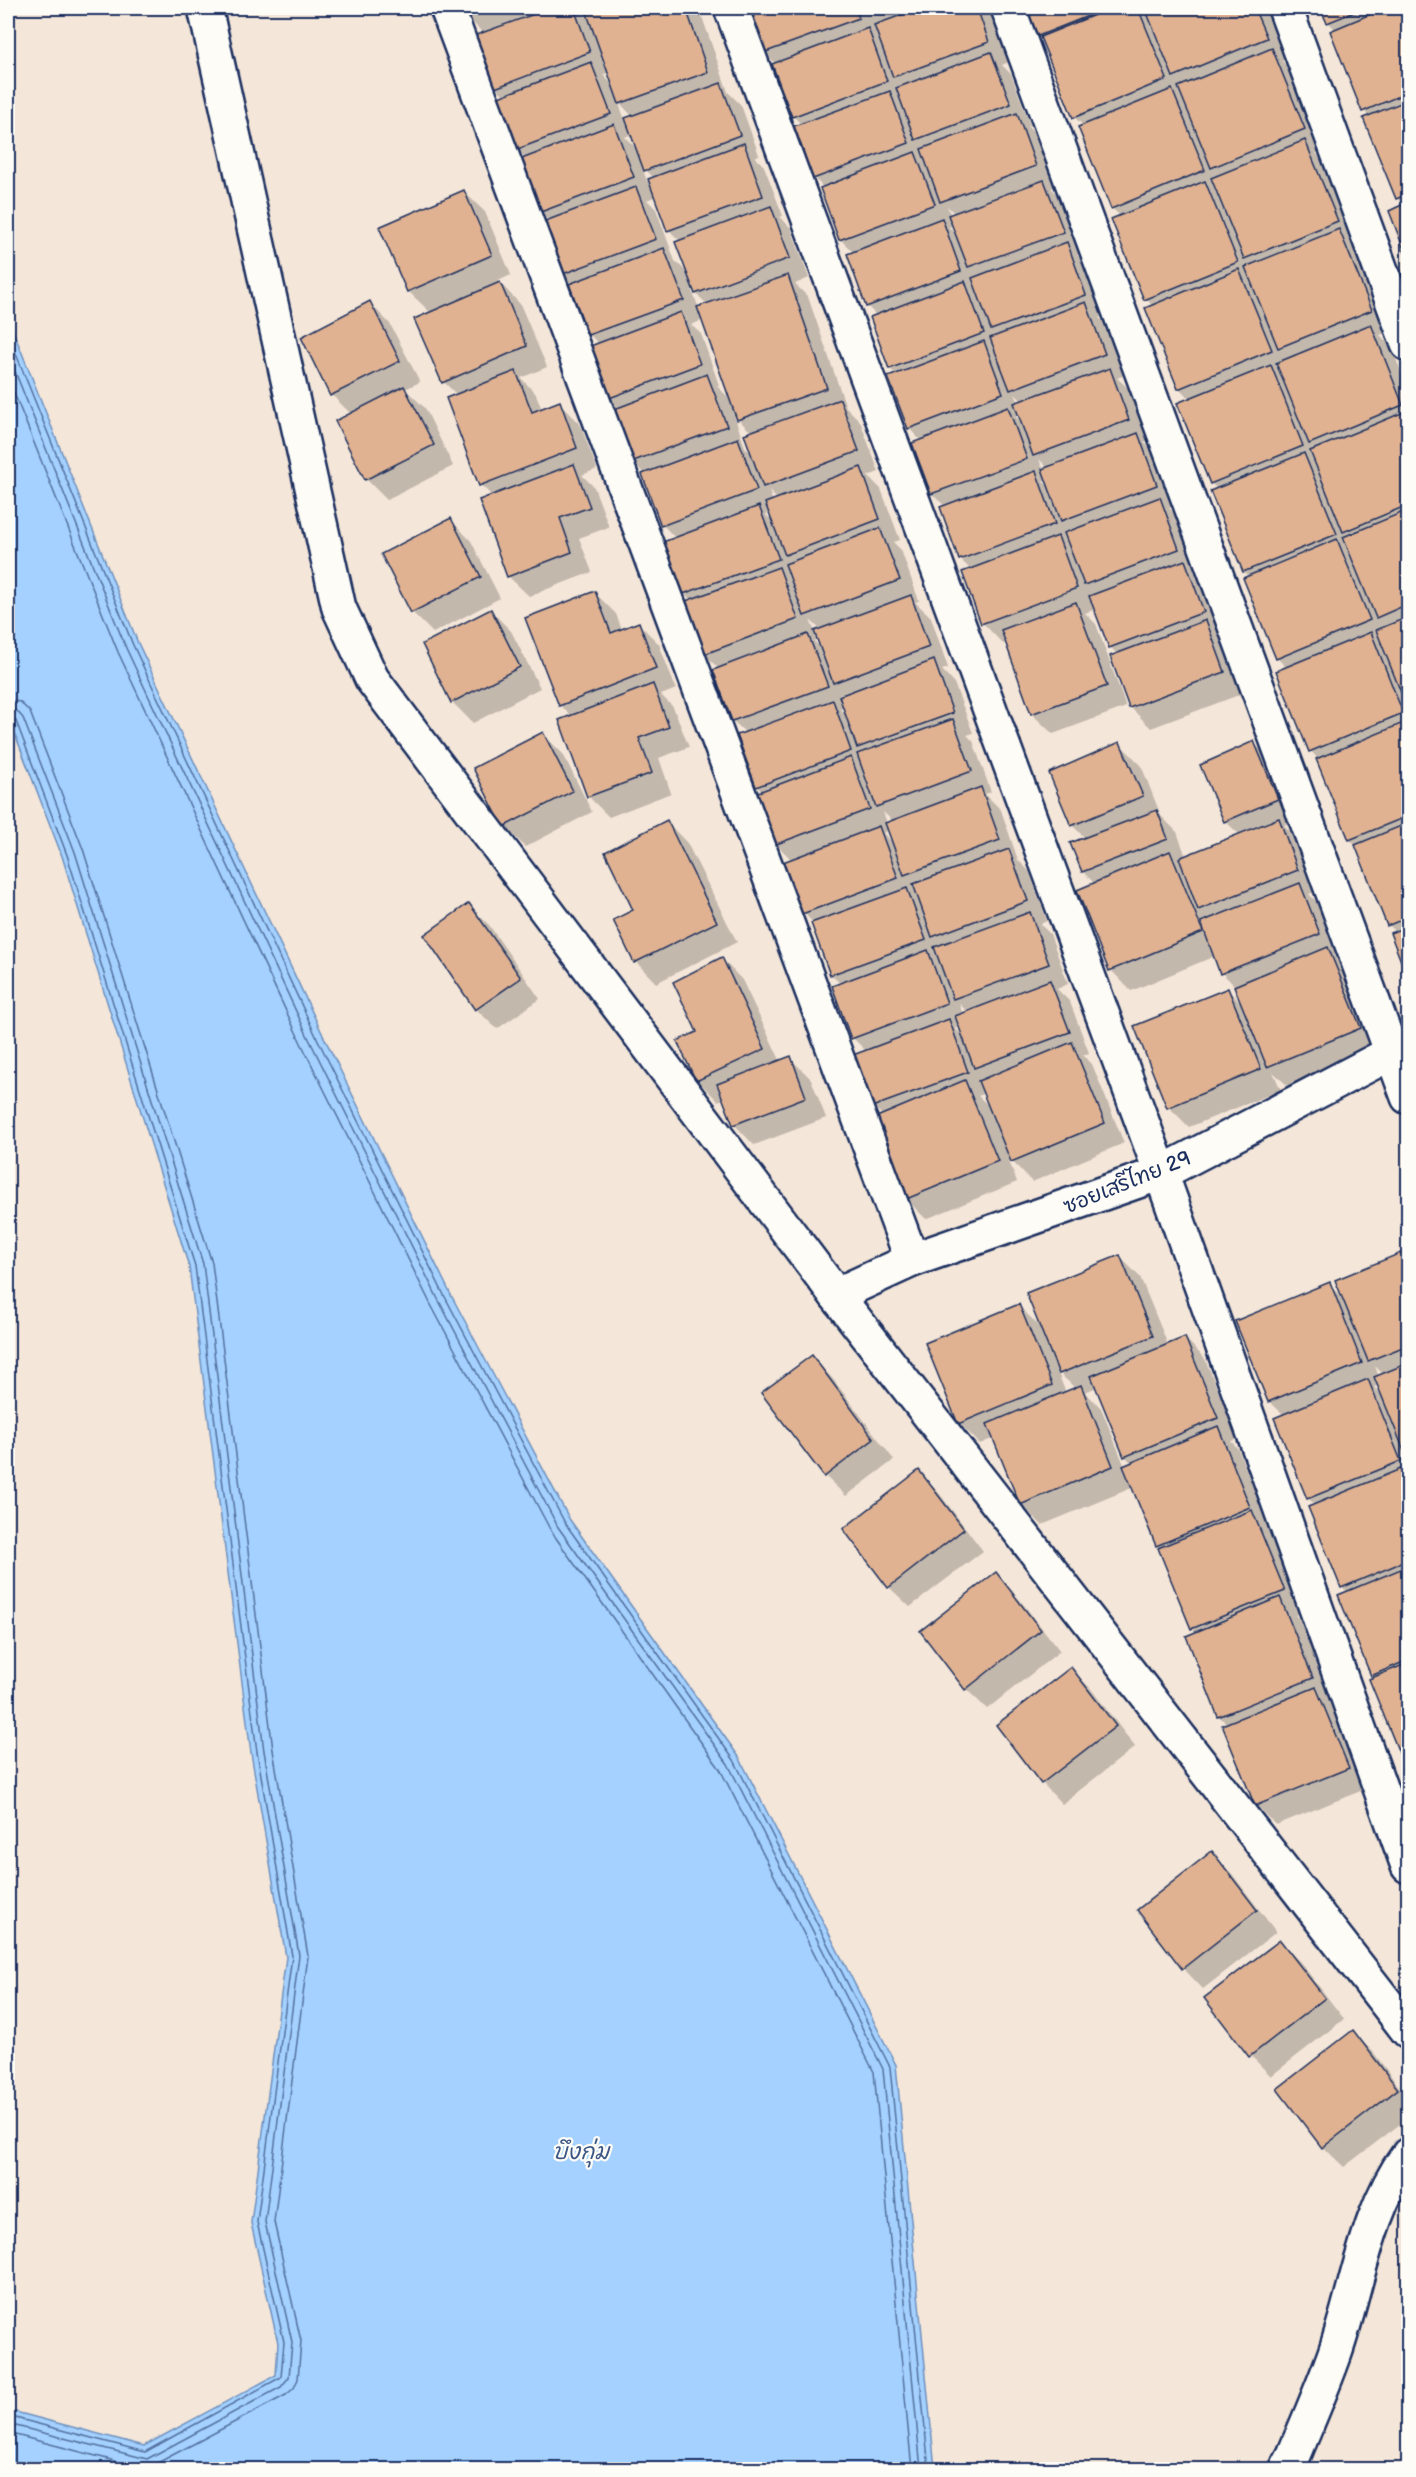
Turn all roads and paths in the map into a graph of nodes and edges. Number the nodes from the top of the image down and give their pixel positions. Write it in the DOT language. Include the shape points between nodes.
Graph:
graph roads {
  1 [pos="205,8"];
  2 [pos="447,8"];
  3 [pos="731,8"];
  4 [pos="1008,8"];
  5 [pos="1285,8"];
  6 [pos="1408,344"];
  7 [pos="1400,1050"];
  8 [pos="1408,1097"];
  9 [pos="1161,1173"];
  10 [pos="912,1260"];
  11 [pos="836,1295"];
  12 [pos="1408,1866"];
  13 [pos="1408,2031"];
  14 [pos="1408,2155"];
  15 [pos="1286,2469"];
  1 -- 11 [label="street" via="339,608 372,679"];
  2 -- 10 [label="street"];
  3 -- 9 [label="street"];
  4 -- 7 [label="street"];
  5 -- 6 [label="street"];
  7 -- 8 [label="street"];
  7 -- 9 [label="street, ซอยเสรีไทย 29"];
  9 -- 10 [label="street, ซอยเสรีไทย 29"];
  9 -- 12 [label="street"];
  10 -- 11 [label="street, ซอยเสรีไทย 29"];
  11 -- 13 [label="street"];
  14 -- 15 [label="street" via="1376,2214 1335,2352"];
}
